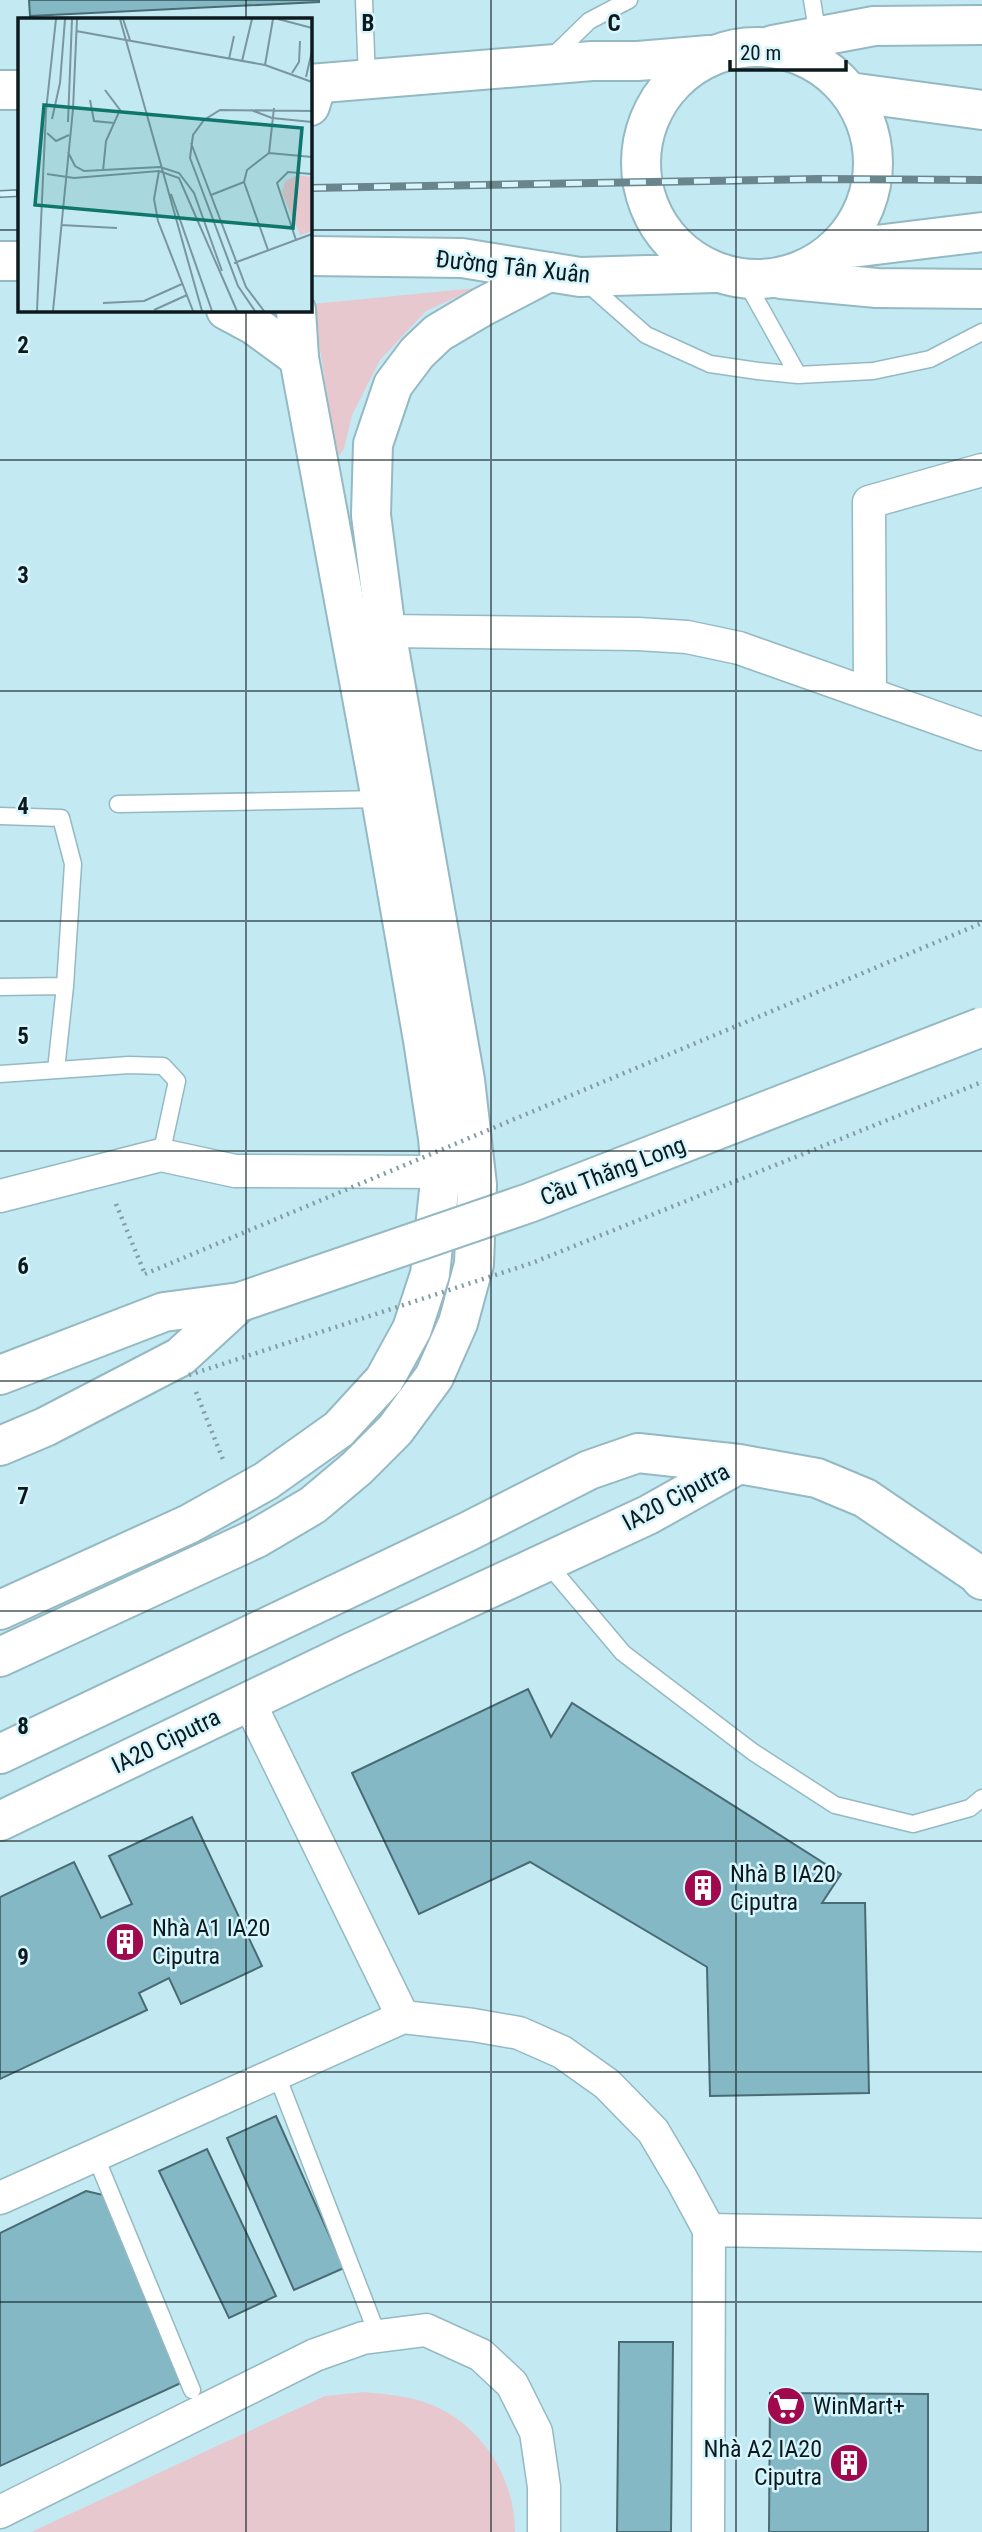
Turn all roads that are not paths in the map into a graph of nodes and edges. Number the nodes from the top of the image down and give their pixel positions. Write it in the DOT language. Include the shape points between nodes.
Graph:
graph roads {
  1 [pos="364,0"];
  2 [pos="629,0"];
  3 [pos="815,18"];
  4 [pos="982,25"];
  5 [pos="768,47"];
  6 [pos="712,55"];
  7 [pos="543,66"];
  8 [pos="367,80"];
  9 [pos="0,90"];
  10 [pos="18,90"];
  11 [pos="312,91"];
  12 [pos="849,92"];
  13 [pos="982,110"];
  14 [pos="982,232"];
  15 [pos="835,250"];
  16 [pos="312,256"];
  17 [pos="0,261"];
  18 [pos="18,261"];
  19 [pos="565,275"];
  20 [pos="745,277"];
  21 [pos="982,289"];
  22 [pos="230,312"];
  23 [pos="296,312"];
  24 [pos="982,332"];
  25 [pos="299,358"];
  26 [pos="798,375"];
  27 [pos="982,470"];
  28 [pos="386,631"];
  29 [pos="870,693"];
  30 [pos="982,734"];
  31 [pos="381,799"];
  32 [pos="118,804"];
  33 [pos="0,817"];
  34 [pos="65,986"];
  35 [pos="0,987"];
  36 [pos="982,1027"];
  37 [pos="56,1070"];
  38 [pos="0,1074"];
  39 [pos="161,1155"];
  40 [pos="441,1172"];
  41 [pos="0,1196"];
  42 [pos="240,1303"];
  43 [pos="0,1375"];
  44 [pos="0,1446"];
  45 [pos="739,1464"];
  46 [pos="546,1562"];
  47 [pos="982,1580"];
  48 [pos="0,1610"];
  49 [pos="0,1657"];
  50 [pos="249,1702"];
  51 [pos="0,1754"];
  52 [pos="982,1798"];
  53 [pos="0,1821"];
  54 [pos="403,2017"];
  55 [pos="276,2073"];
  56 [pos="95,2155"];
  57 [pos="0,2198"];
  58 [pos="709,2230"];
  59 [pos="982,2235"];
  60 [pos="378,2336"];
  61 [pos="192,2390"];
  62 [pos="0,2512"];
  63 [pos="544,2532"];
  64 [pos="708,2532"];
  1 -- 8 [label="lane"];
  2 -- 7 [label="lane" via="589,21"];
  3 -- 4 [label="main road" via="874,26"];
  3 -- 5 [label="main road"];
  5 -- 6 [label="main road" via="740,47"];
  5 -- 12 [label="main road" via="813,61"];
  6 -- 7 [label="main road"];
  6 -- 20 [label="main road" via="685,71 664,92 648,119 640,149 641,180 650,210 665,236 688,258"];
  7 -- 8 [label="main road"];
  8 -- 11 [label="main road"];
  9 -- 10 [label="main road"];
  12 -- 13 [label="main road"];
  12 -- 15 [label="main road" via="864,117 873,174 867,202 854,228"];
  14 -- 15 [label="main road"];
  15 -- 20 [label="main road" via="797,273"];
  16 -- 19 [label="main road, Đường Tân Xuân" via="462,258"];
  17 -- 18 [label="main road"];
  19 -- 20 [label="main road, Đường Tân Xuân"];
  19 -- 26 [label="lane" via="646,335 710,364"];
  19 -- 28 [label="main road" via="482,307 438,333 393,385 373,444 371,515"];
  20 -- 21 [label="main road, Đường Tân Xuân" via="877,288"];
  20 -- 26 [label="lane"];
  22 -- 25 [label="main road"];
  23 -- 25 [label="main road"];
  24 -- 26 [label="lane" via="930,359 873,371"];
  25 -- 31 [label="main road"];
  27 -- 29 [label="street" via="869,502"];
  28 -- 29 [label="street" via="687,638 739,648"];
  28 -- 49 [label="main road" via="465,1080 477,1185 474,1264 458,1323 434,1377 395,1430 313,1505 257,1538"];
  29 -- 30 [label="street"];
  31 -- 32 [label="lane"];
  31 -- 40 [label="main road"];
  33 -- 34 [label="lane" via="61,818 73,864"];
  34 -- 35 [label="lane"];
  34 -- 37 [label="lane"];
  36 -- 42 [label="main road, Cầu Thăng Long, bridge" via="529,1203"];
  37 -- 38 [label="lane"];
  37 -- 39 [label="lane" via="163,1066 177,1081"];
  39 -- 40 [label="street" via="235,1171"];
  39 -- 41 [label="street"];
  40 -- 48 [label="main road" via="430,1274 412,1329 384,1380 339,1429 266,1481 189,1524"];
  42 -- 43 [label="main road, Cầu Thăng Long" via="164,1312"];
  42 -- 44 [label="main road, Cầu Thăng Long" via="180,1357"];
  45 -- 46 [label="main road, IA20 Ciputra" via="648,1515"];
  45 -- 47 [label="main road" via="817,1478 865,1498"];
  45 -- 51 [label="main road, IA20 Ciputra" via="638,1453 589,1470"];
  46 -- 50 [label="main road, IA20 Ciputra"];
  46 -- 52 [label="lane" via="623,1653 752,1752 835,1805 913,1824 970,1808"];
  50 -- 53 [label="main road, IA20 Ciputra"];
  50 -- 54 [label="street"];
  54 -- 55 [label="street"];
  54 -- 58 [label="street" via="519,2033 562,2052 607,2084 653,2131"];
  55 -- 56 [label="street"];
  55 -- 60 [label="lane"];
  56 -- 57 [label="street"];
  56 -- 61 [label="lane"];
  58 -- 59 [label="street"];
  58 -- 64 [label="street"];
  60 -- 62 [label="street" via="315,2355"];
  60 -- 63 [label="street" via="426,2330 481,2355 512,2384 536,2432 544,2487"];
}
